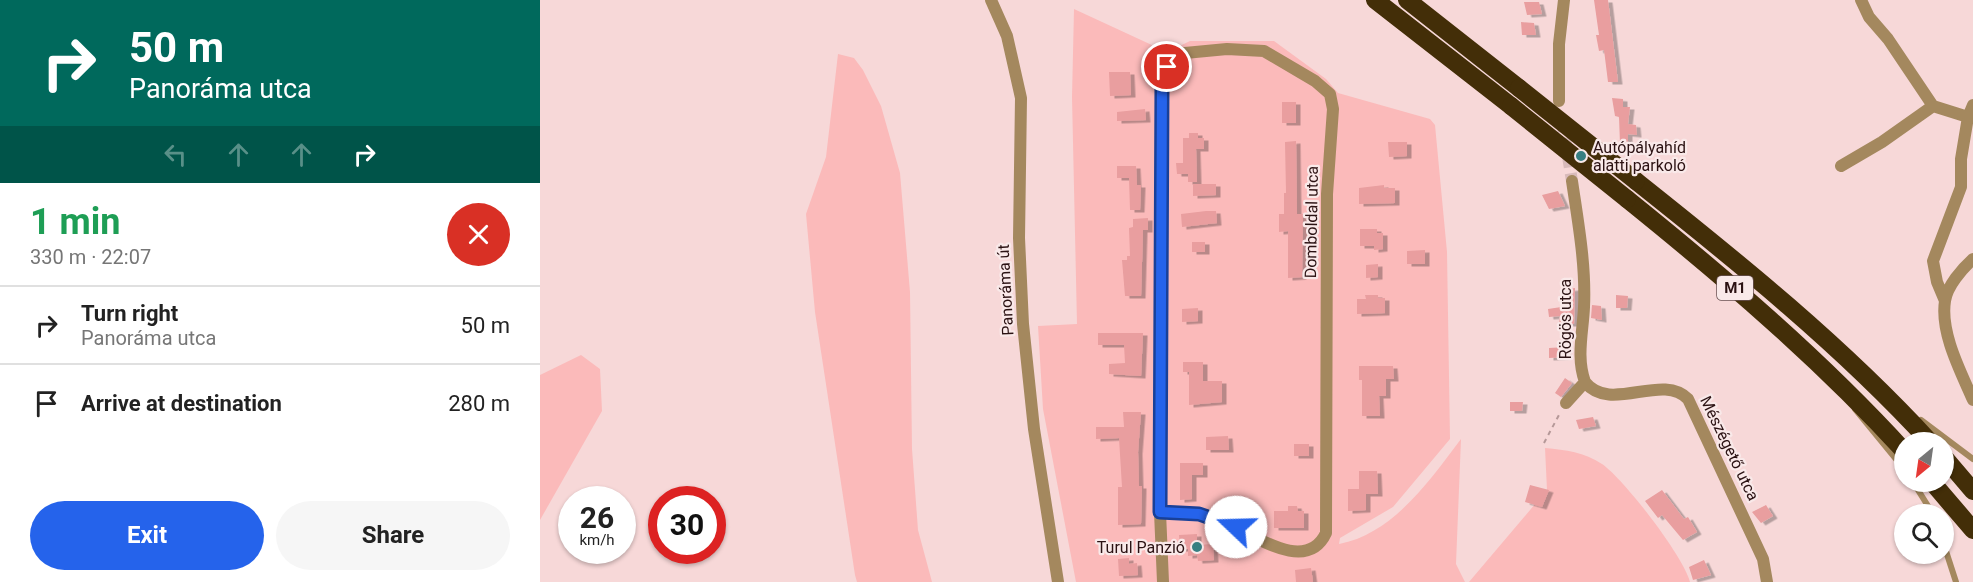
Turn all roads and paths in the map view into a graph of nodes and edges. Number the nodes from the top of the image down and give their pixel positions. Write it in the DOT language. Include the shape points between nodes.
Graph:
graph roads {
  1 [pos="991,0"];
  2 [pos="1375,0"];
  3 [pos="1407,0"];
  4 [pos="1564,0"];
  5 [pos="1861,0"];
  6 [pos="1559,101"];
  7 [pos="1933,106"];
  8 [pos="1970,111"];
  9 [pos="1840,166"];
  10 [pos="1572,181"];
  11 [pos="1973,259"];
  12 [pos="1945,301"];
  13 [pos="1843,355"];
  14 [pos="1585,382"];
  15 [pos="1839,383"];
  16 [pos="1973,400"];
  17 [pos="1566,403"];
  18 [pos="1920,432"];
  19 [pos="1894,440"];
  20 [pos="1544,443"];
  21 [pos="1894,458"];
  22 [pos="1973,459"];
  23 [pos="1954,469"];
  24 [pos="1973,491"];
  25 [pos="1940,492"];
  26 [pos="1160,512"];
  27 [pos="1973,531"];
  28 [pos="1950,564"];
  29 [pos="1058,582"];
  30 [pos="1163,582"];
  31 [pos="1767,582"];
  32 [pos="1956,582"];
  1 -- 29 [label="street, Panoráma út" via="1007,36 1021,98 1019,238 1023,324 1034,429"];
  2 -- 15 [label="highway, M1, bridge" via="1627,199 1754,304"];
  3 -- 13 [label="highway, M1, bridge" via="1713,242"];
  4 -- 6 [label="street"];
  5 -- 7 [label="street"];
  7 -- 8 [label="street"];
  7 -- 9 [label="street"];
  8 -- 12 [label="street" via="1960,187 1933,261"];
  10 -- 14 [label="street, Rögös utca" via="1581,238 1584,306 1580,340"];
  11 -- 12 [label="street" via="1961,270"];
  12 -- 16 [label="street" via="1949,346"];
  13 -- 18 [label="highway, M1"];
  13 -- 22 [label="lane" via="1872,374 1923,422"];
  14 -- 17 [label="street"];
  14 -- 31 [label="street, Mészégető utca" via="1606,393 1672,388 1681,391 1763,559"];
  15 -- 19 [label="highway, M1"];
  15 -- 21 [label="lane" via="1860,419"];
  17 -- 20 [label="path"];
  23 -- 24 [label="highway"];
  25 -- 27 [label="highway"];
  26 -- 26 [label="street, Domboldal utca" via="1162,82 1167,67 1185,53 1264,51 1316,81 1330,94 1333,110 1327,194 1326,533 1321,543 1310,550 1286,550 1217,519"];
  26 -- 30 [label="street"];
  28 -- 32 [label="lane"];
}
